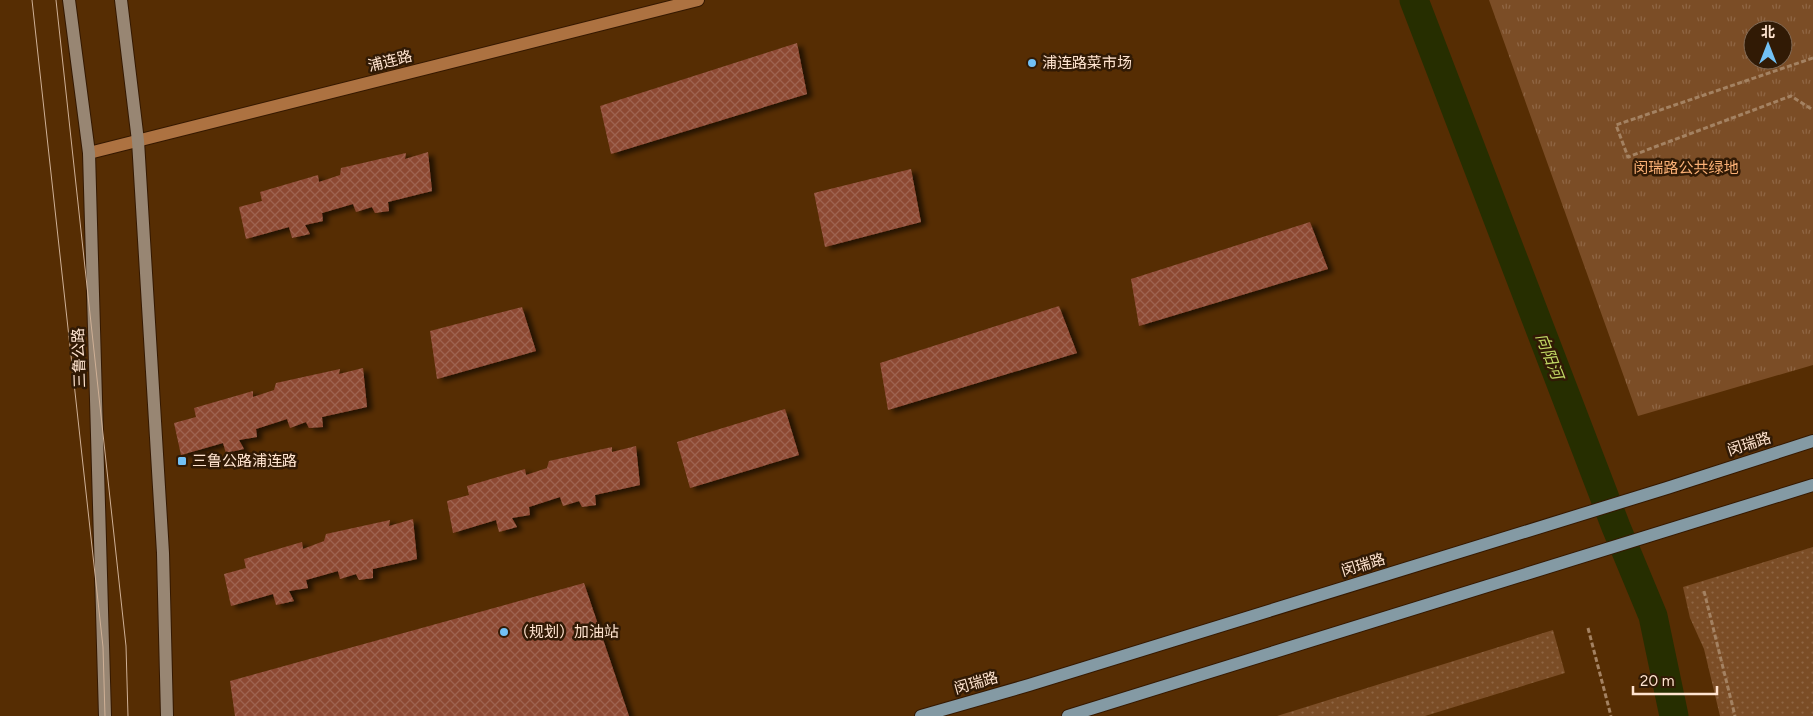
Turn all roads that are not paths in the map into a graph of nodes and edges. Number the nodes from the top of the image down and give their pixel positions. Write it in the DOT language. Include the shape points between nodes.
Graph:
graph roads {
  1 [pos="69,0"];
  2 [pos="121,0"];
  3 [pos="698,0"];
  4 [pos="138,141"];
  5 [pos="89,153"];
  6 [pos="1813,441"];
  7 [pos="1813,485"];
  8 [pos="105,716"];
  9 [pos="167,716"];
  10 [pos="921,716"];
  11 [pos="1068,716"];
  1 -- 5 [label="main road, 三鲁公路"];
  2 -- 4 [label="main road"];
  3 -- 4 [label="street, 浦连路"];
  4 -- 5 [label="street, 浦连路"];
  4 -- 9 [label="main road" via="163,553"];
  5 -- 8 [label="main road, 三鲁公路"];
  6 -- 10 [label="main road, 闵瑞路"];
  7 -- 11 [label="main road"];
}
